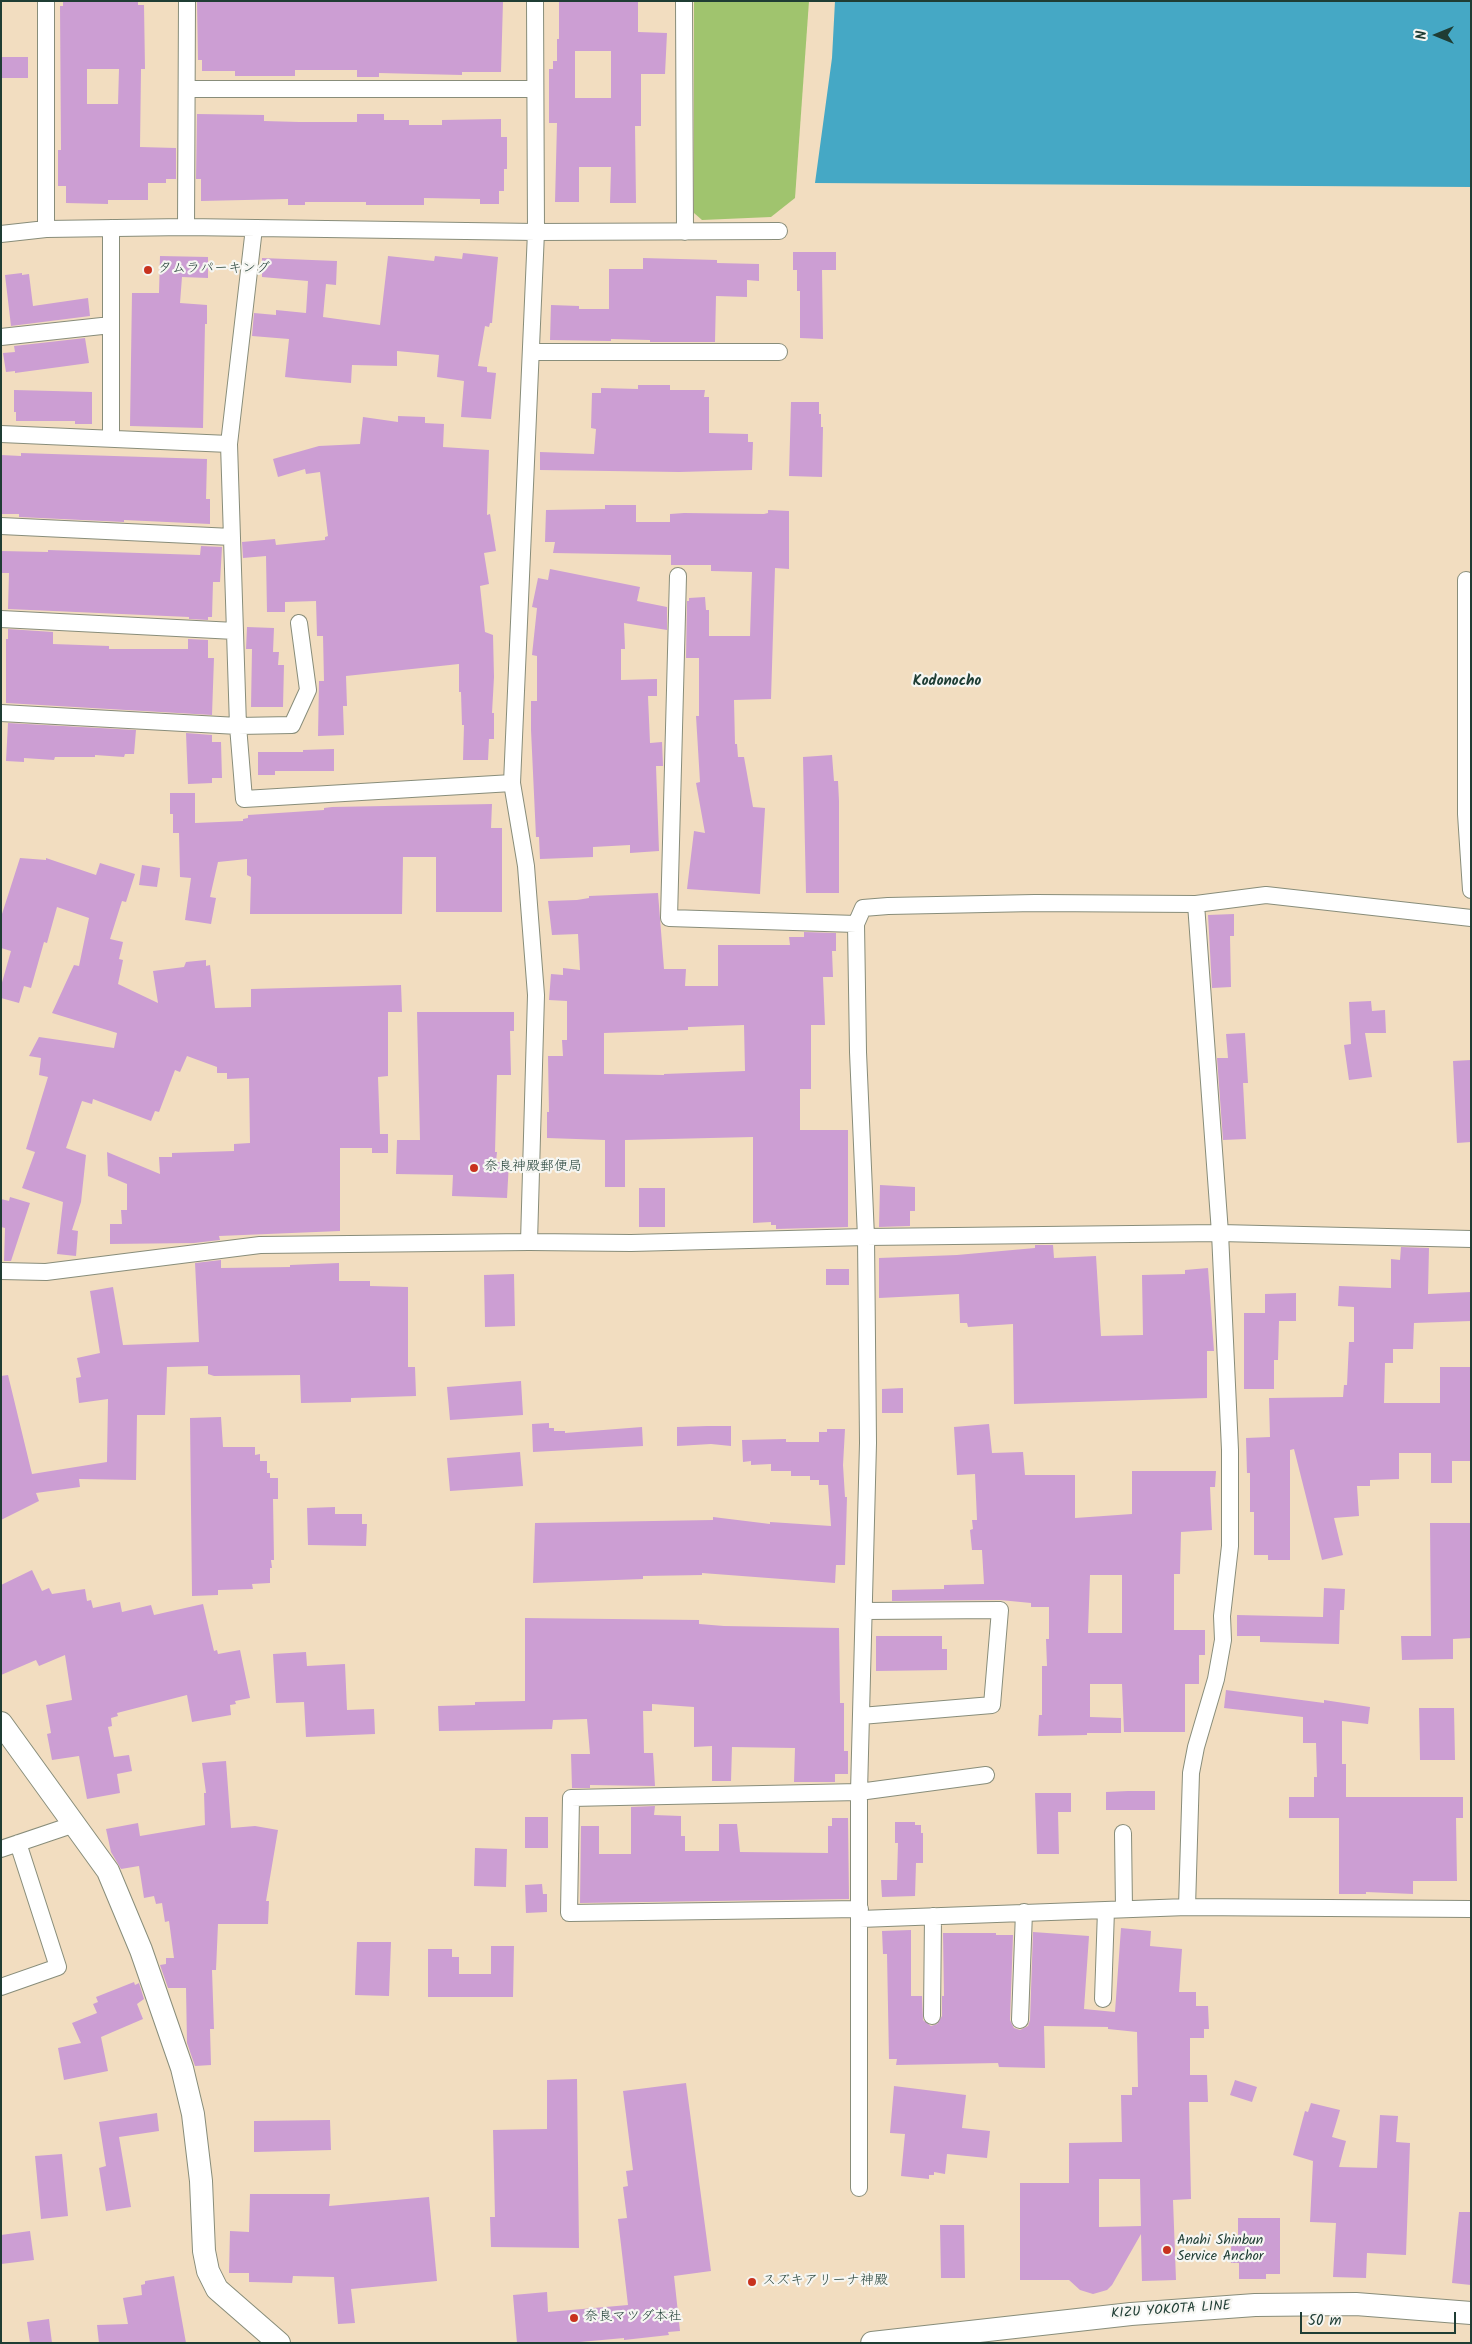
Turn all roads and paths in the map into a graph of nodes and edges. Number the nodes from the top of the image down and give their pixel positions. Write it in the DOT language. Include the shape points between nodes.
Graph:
graph roads {
  1 [pos="46,1"];
  2 [pos="187,1"];
  3 [pos="535,1"];
  4 [pos="684,1"];
  5 [pos="187,89"];
  6 [pos="535,89"];
  7 [pos="112,228"];
  8 [pos="186,228"];
  9 [pos="254,228"];
  10 [pos="46,229"];
  11 [pos="779,231"];
  12 [pos="536,232"];
  13 [pos="685,232"];
  14 [pos="1,234"];
  15 [pos="111,324"];
  16 [pos="1,337"];
  17 [pos="531,352"];
  18 [pos="779,352"];
  19 [pos="1,434"];
  20 [pos="111,438"];
  21 [pos="228,444"];
  22 [pos="1,526"];
  23 [pos="232,538"];
  24 [pos="678,576"];
  25 [pos="1466,580"];
  26 [pos="1,618"];
  27 [pos="299,623"];
  28 [pos="235,631"];
  29 [pos="1,712"];
  30 [pos="238,726"];
  31 [pos="512,783"];
  32 [pos="1471,890"];
  33 [pos="1196,904"];
  34 [pos="1471,918"];
  35 [pos="856,924"];
  36 [pos="1220,1233"];
  37 [pos="866,1237"];
  38 [pos="1471,1239"];
  39 [pos="529,1242"];
  40 [pos="1,1271"];
  41 [pos="864,1611"];
  42 [pos="861,1716"];
  43 [pos="1,1723"];
  44 [pos="986,1775"];
  45 [pos="859,1792"];
  46 [pos="75,1824"];
  47 [pos="1122,1833"];
  48 [pos="18,1843"];
  49 [pos="1,1849"];
  50 [pos="1187,1907"];
  51 [pos="1471,1908"];
  52 [pos="1124,1909"];
  53 [pos="1106,1910"];
  54 [pos="1024,1912"];
  55 [pos="860,1914"];
  56 [pos="933,1916"];
  57 [pos="1,1987"];
  58 [pos="1104,1999"];
  59 [pos="932,2016"];
  60 [pos="1020,2020"];
  61 [pos="859,2188"];
  62 [pos="1471,2313"];
  63 [pos="886,2342"];
  64 [pos="279,2343"];
  1 -- 10 [label="street"];
  2 -- 5 [label="street"];
  3 -- 6 [label="street"];
  4 -- 13 [label="street"];
  5 -- 6 [label="street"];
  5 -- 8 [label="street"];
  6 -- 12 [label="street"];
  7 -- 8 [label="street"];
  7 -- 10 [label="street"];
  7 -- 15 [label="street"];
  8 -- 9 [label="street"];
  9 -- 12 [label="street"];
  9 -- 21 [label="street"];
  10 -- 14 [label="street"];
  11 -- 13 [label="street"];
  12 -- 13 [label="street"];
  12 -- 17 [label="street"];
  15 -- 16 [label="street"];
  15 -- 20 [label="street"];
  17 -- 18 [label="street"];
  17 -- 31 [label="street"];
  19 -- 20 [label="street"];
  20 -- 21 [label="street"];
  21 -- 23 [label="street"];
  22 -- 23 [label="street"];
  23 -- 28 [label="street"];
  24 -- 35 [label="street" via="670,918"];
  25 -- 32 [label="street" via="1466,814"];
  26 -- 28 [label="street"];
  27 -- 30 [label="street" via="308,690 292,725"];
  28 -- 30 [label="street"];
  29 -- 30 [label="street"];
  30 -- 31 [label="street" via="244,799"];
  31 -- 39 [label="street" via="526,866 536,995"];
  33 -- 34 [label="street" via="1266,896"];
  33 -- 35 [label="street" via="888,906 863,908"];
  33 -- 36 [label="street"];
  35 -- 37 [label="street"];
  36 -- 37 [label="street"];
  36 -- 38 [label="street"];
  36 -- 50 [label="street" via="1230,1450 1230,1546 1222,1616 1223,1640 1191,1773"];
  37 -- 39 [label="street" via="631,1243"];
  37 -- 41 [label="street" via="868,1443"];
  39 -- 40 [label="street" via="260,1245 46,1272"];
  41 -- 42 [label="street"];
  41 -- 42 [label="street" via="1000,1610 992,1705"];
  42 -- 45 [label="street"];
  43 -- 46 [label="street"];
  44 -- 45 [label="street"];
  45 -- 55 [label="street"];
  45 -- 55 [label="street" via="571,1798 569,1913"];
  46 -- 48 [label="street"];
  46 -- 64 [label="street" via="108,1871 141,1950 182,2068 193,2114 208,2271 218,2289"];
  47 -- 52 [label="street"];
  48 -- 49 [label="street"];
  48 -- 57 [label="street" via="58,1967"];
  50 -- 51 [label="street"];
  50 -- 52 [label="street"];
  52 -- 53 [label="street"];
  53 -- 54 [label="street"];
  53 -- 58 [label="street"];
  54 -- 56 [label="street"];
  54 -- 60 [label="street"];
  55 -- 56 [label="street"];
  55 -- 61 [label="street"];
  56 -- 59 [label="street"];
  62 -- 63 [label="street, KIZU YOKOTA LINE" via="1356,2304 1255,2305 1131,2314"];
}
